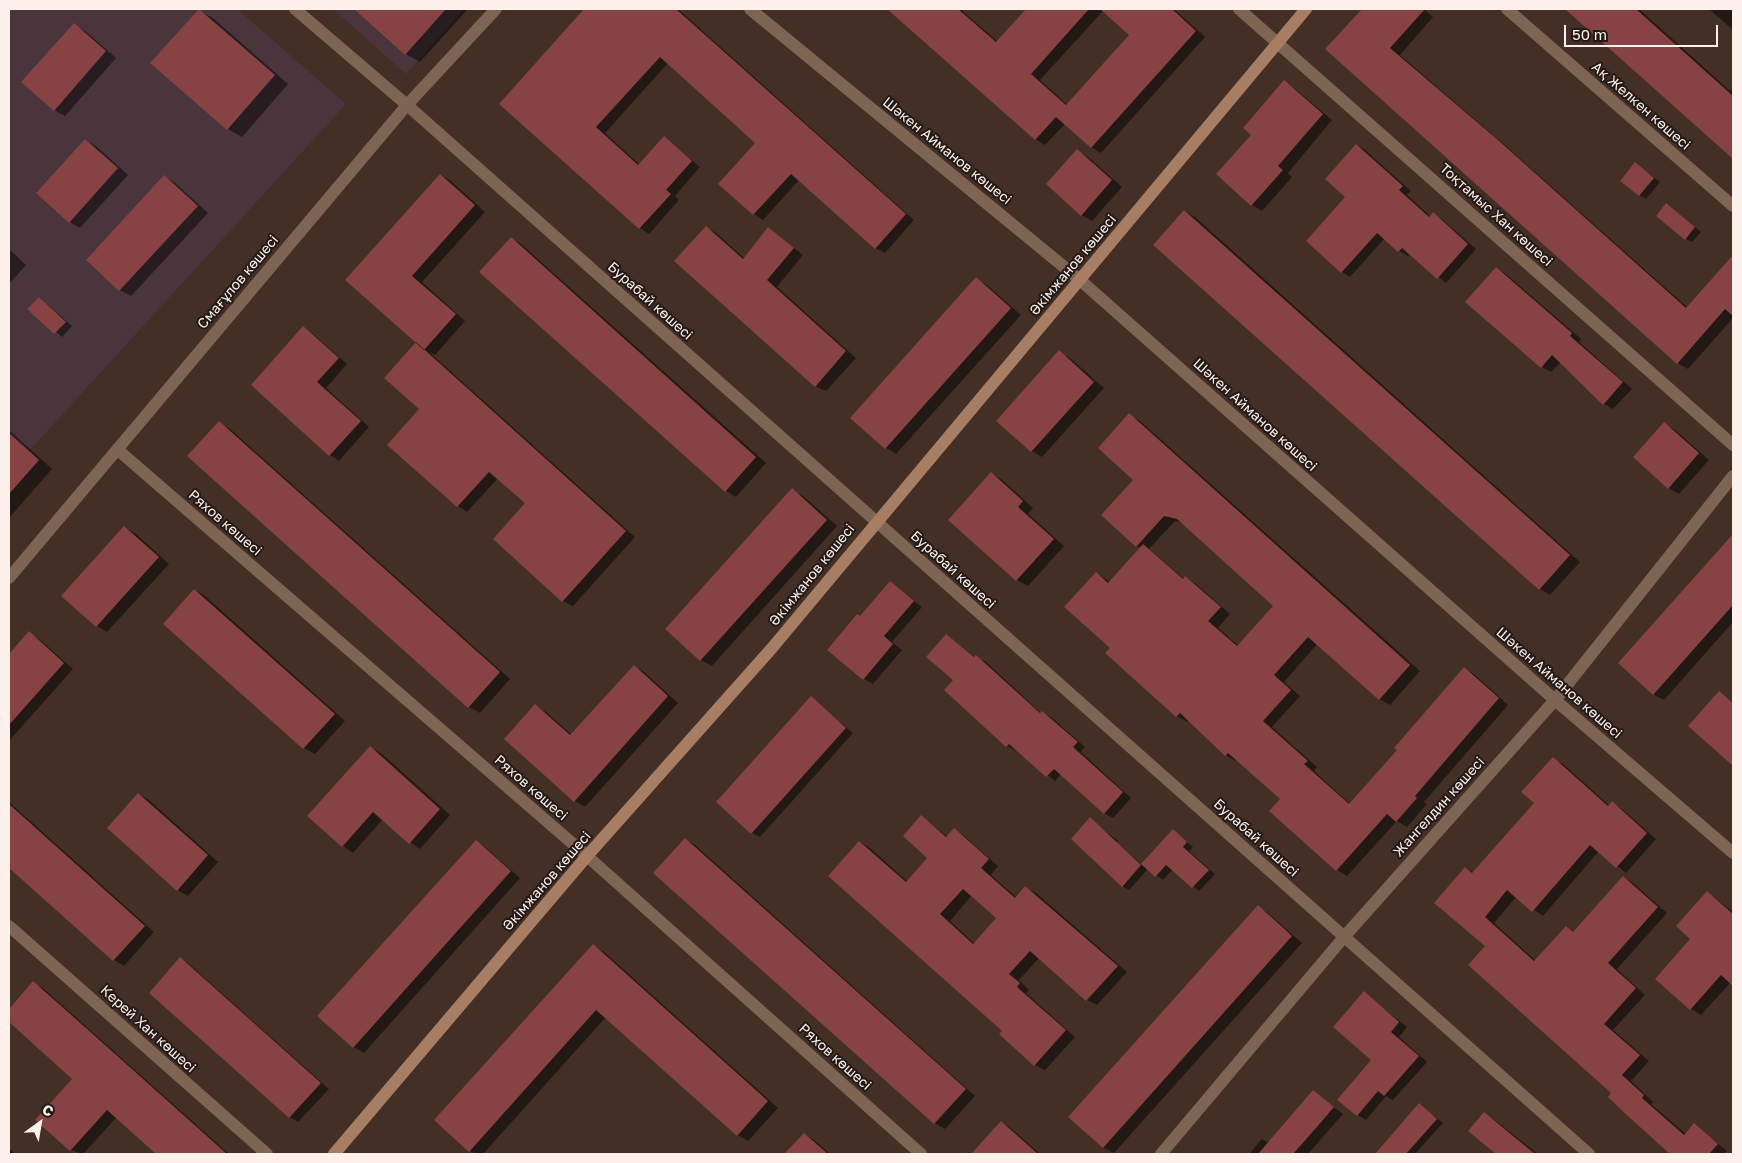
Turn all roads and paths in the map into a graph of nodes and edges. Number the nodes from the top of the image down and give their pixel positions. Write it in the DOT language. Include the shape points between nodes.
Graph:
graph roads {
  1 [pos="295,9"];
  2 [pos="496,9"];
  3 [pos="750,9"];
  4 [pos="1239,9"];
  5 [pos="1306,9"];
  6 [pos="1507,9"];
  7 [pos="1278,42"];
  8 [pos="407,105"];
  9 [pos="1733,206"];
  10 [pos="1080,280"];
  11 [pos="1733,445"];
  12 [pos="118,450"];
  13 [pos="1733,476"];
  14 [pos="876,521"];
  15 [pos="9,578"];
  16 [pos="1555,700"];
  17 [pos="1733,853"];
  18 [pos="587,856"];
  19 [pos="9,926"];
  20 [pos="1344,937"];
  21 [pos="267,1154"];
  22 [pos="334,1154"];
  23 [pos="921,1154"];
  24 [pos="1161,1154"];
  25 [pos="1589,1154"];
  1 -- 8 [label="street, Бурабай көшесі"];
  2 -- 8 [label="street, Смағұлов көшесі"];
  3 -- 10 [label="street, Шәкен Айманов көшесі"];
  4 -- 7 [label="street, Тоқтамыс Хан көшесі"];
  5 -- 7 [label="main road, Әкімжанов көшесі"];
  6 -- 9 [label="street, Ақ Желкен көшесі"];
  7 -- 10 [label="main road, Әкімжанов көшесі"];
  7 -- 11 [label="street, Тоқтамыс Хан көшесі"];
  8 -- 12 [label="street, Смағұлов көшесі"];
  8 -- 14 [label="street, Бурабай көшесі"];
  10 -- 14 [label="main road, Әкімжанов көшесі"];
  10 -- 16 [label="street, Шәкен Айманов көшесі"];
  12 -- 15 [label="street, Смағұлов көшесі"];
  12 -- 18 [label="street, Ряхов көшесі"];
  13 -- 16 [label="street, Жангелдин көшесі"];
  14 -- 18 [label="main road, Әкімжанов көшесі" via="772,648"];
  14 -- 20 [label="street, Бурабай көшесі"];
  16 -- 17 [label="street, Шәкен Айманов көшесі"];
  16 -- 20 [label="street, Жангелдин көшесі"];
  18 -- 22 [label="main road, Әкімжанов көшесі"];
  18 -- 23 [label="street, Ряхов көшесі"];
  19 -- 21 [label="street, Керей Хан көшесі"];
  20 -- 24 [label="street, Жангелдин көшесі"];
  20 -- 25 [label="street, Бурабай көшесі"];
}
